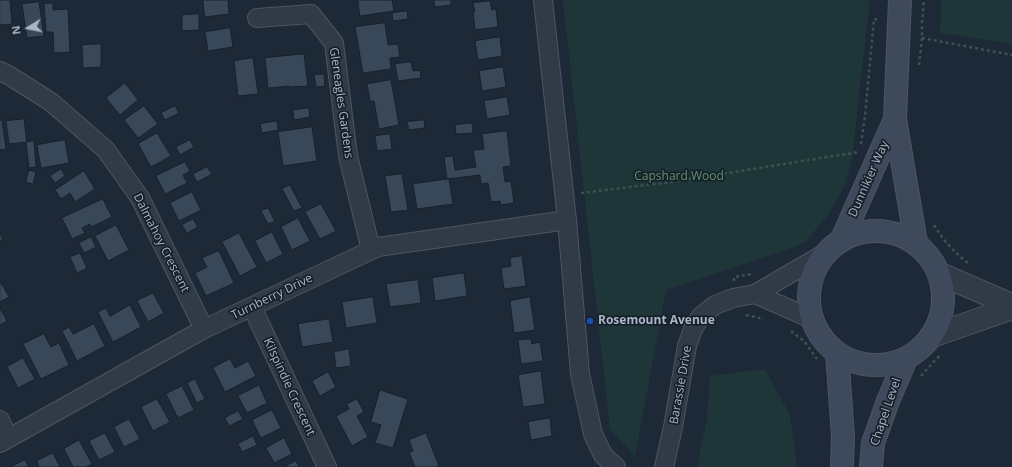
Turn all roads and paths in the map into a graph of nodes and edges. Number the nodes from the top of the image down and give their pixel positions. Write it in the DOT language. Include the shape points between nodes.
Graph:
graph roads {
  1 [pos="543,0"];
  2 [pos="900,0"];
  3 [pos="924,0"];
  4 [pos="257,18"];
  5 [pos="922,38"];
  6 [pos="1012,55"];
  7 [pos="918,70"];
  8 [pos="0,71"];
  9 [pos="896,119"];
  10 [pos="860,152"];
  11 [pos="564,195"];
  12 [pos="567,220"];
  13 [pos="930,220"];
  14 [pos="842,239"];
  15 [pos="916,243"];
  16 [pos="371,250"];
  17 [pos="824,254"];
  18 [pos="970,265"];
  19 [pos="940,274"];
  20 [pos="755,294"];
  21 [pos="1012,307"];
  22 [pos="252,308"];
  23 [pos="812,319"];
  24 [pos="204,330"];
  25 [pos="937,345"];
  26 [pos="837,353"];
  27 [pos="906,359"];
  28 [pos="919,378"];
  29 [pos="0,420"];
  30 [pos="4,440"];
  31 [pos="327,467"];
  32 [pos="616,467"];
  33 [pos="664,467"];
  34 [pos="842,467"];
  35 [pos="871,467"];
  1 -- 11 [label="street"];
  2 -- 9 [label="main road, Dunnikier Way"];
  3 -- 5 [label="path"];
  4 -- 16 [label="street, Gleneagles Gardens" via="311,14 334,43 348,156"];
  5 -- 6 [label="path"];
  5 -- 7 [label="path"];
  8 -- 24 [label="street, Dalmahoy Crescent" via="51,102 106,150 140,198"];
  9 -- 14 [label="main road, Dunnikier Way"];
  9 -- 15 [label="main road, Dunnikier Way"];
  10 -- 11 [label="path" via="671,182"];
  11 -- 12 [label="street"];
  12 -- 16 [label="street, Turnberry Drive" via="378,246"];
  12 -- 32 [label="street" via="580,374 593,434 603,455"];
  13 -- 18 [label="path" via="942,238"];
  14 -- 15 [label="main road" via="860,232 879,230 899,234"];
  14 -- 17 [label="main road"];
  15 -- 19 [label="main road" via="930,256"];
  16 -- 22 [label="street, Turnberry Drive"];
  17 -- 20 [label="street"];
  17 -- 23 [label="main road" via="812,274 808,296"];
  19 -- 21 [label="street"];
  19 -- 25 [label="main road" via="944,295"];
  20 -- 23 [label="street"];
  20 -- 33 [label="street, Barassie Drive" via="715,305 701,316 693,329 687,346"];
  21 -- 25 [label="street"];
  22 -- 24 [label="street, Turnberry Drive"];
  22 -- 31 [label="street, Kilspindie Crescent"];
  23 -- 26 [label="main road" via="821,338"];
  24 -- 30 [label="street, Turnberry Drive"];
  25 -- 27 [label="main road" via="920,350"];
  25 -- 28 [label="path" via="936,359"];
  26 -- 27 [label="main road" via="853,362 871,366 889,365"];
  26 -- 34 [label="main road" via="843,436"];
  27 -- 35 [label="main road, Chapel Level" via="873,443"];
  29 -- 30 [label="street"];
}
